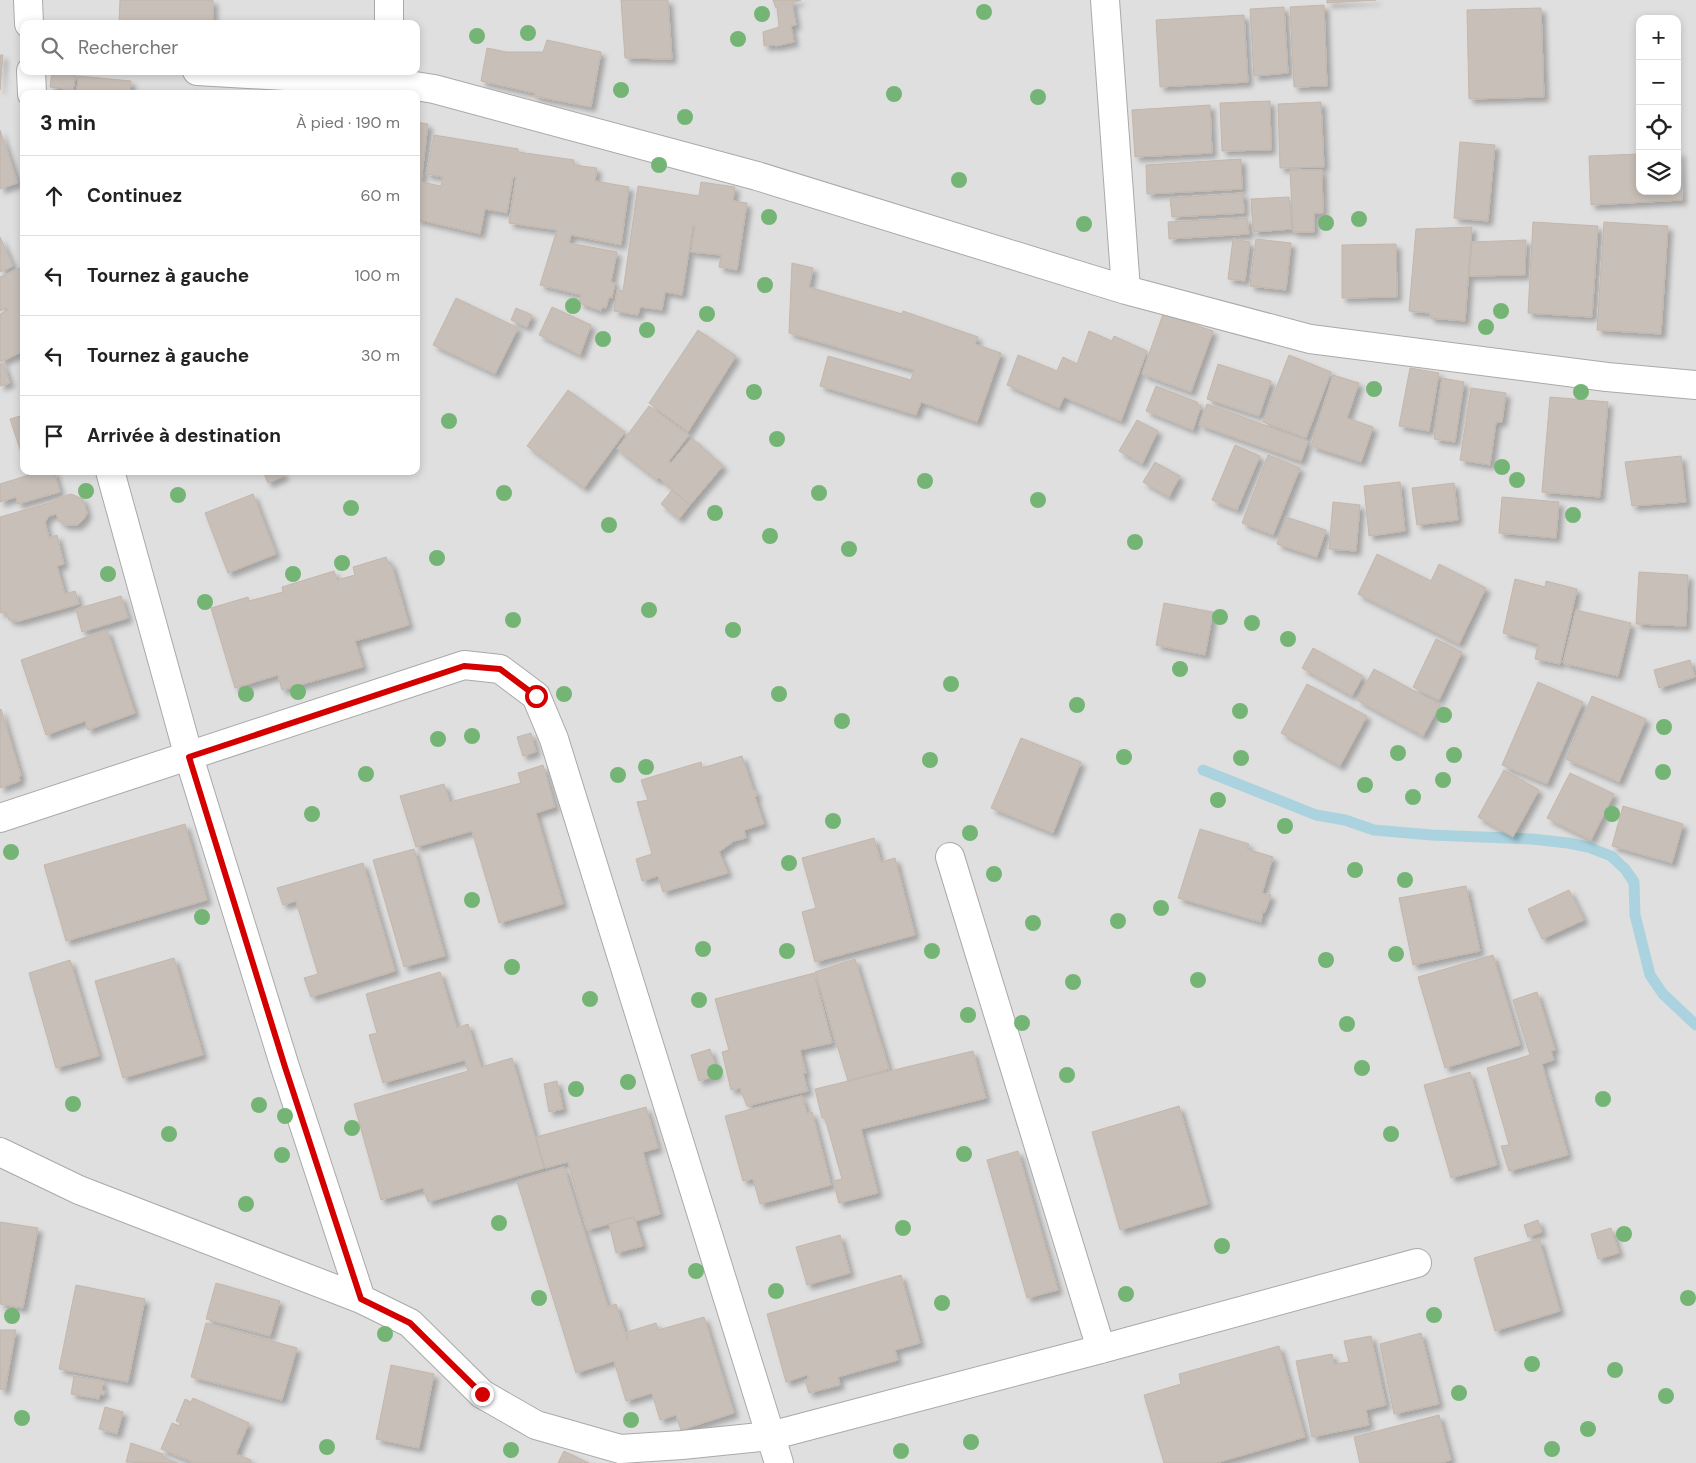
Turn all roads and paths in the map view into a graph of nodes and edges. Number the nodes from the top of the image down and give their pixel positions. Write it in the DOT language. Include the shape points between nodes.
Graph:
graph roads {
  1 [pos="28,0"];
  2 [pos="389,0"];
  3 [pos="1105,0"];
  4 [pos="29,20"];
  5 [pos="389,20"];
  6 [pos="31,75"];
  7 [pos="326,75"];
  8 [pos="390,77"];
  9 [pos="32,90"];
  10 [pos="1126,290"];
  11 [pos="1696,385"];
  12 [pos="111,475"];
  13 [pos="189,757"];
  14 [pos="0,818"];
  15 [pos="950,857"];
  16 [pos="0,1152"];
  17 [pos="1417,1262"];
  18 [pos="361,1299"];
  19 [pos="1100,1349"];
  20 [pos="770,1436"];
  21 [pos="779,1463"];
  1 -- 4 [label="street"];
  2 -- 5 [label="street"];
  3 -- 10 [label="street"];
  6 -- 9 [label="street"];
  7 -- 8 [label="street"];
  8 -- 10 [label="street" via="756,176"];
  10 -- 11 [label="street" via="1310,339 1607,377"];
  12 -- 13 [label="street"];
  13 -- 14 [label="street"];
  13 -- 18 [label="street"];
  13 -- 20 [label="street" via="464,666 500,669 536,696 554,739"];
  15 -- 19 [label="street"];
  16 -- 18 [label="street" via="79,1190"];
  17 -- 19 [label="street"];
  18 -- 20 [label="street" via="410,1323 482,1394 536,1425 620,1449"];
  19 -- 20 [label="street"];
  20 -- 21 [label="street"];
}
